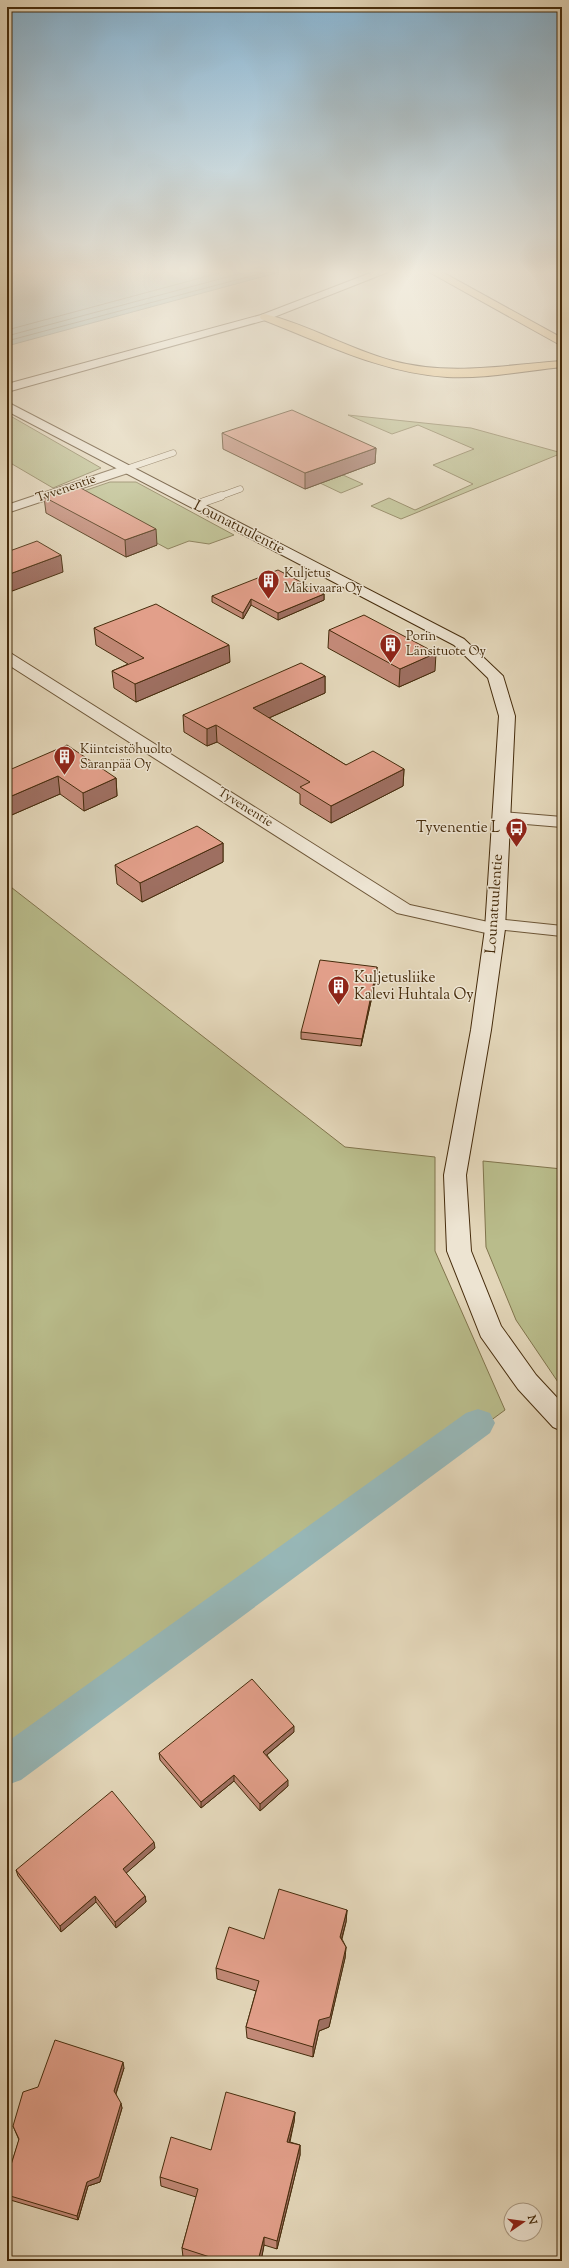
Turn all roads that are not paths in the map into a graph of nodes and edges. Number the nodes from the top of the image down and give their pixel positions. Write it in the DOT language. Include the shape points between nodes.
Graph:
graph roads {
  1 [pos="44,378"];
  2 [pos="7,388"];
  3 [pos="7,406"];
  4 [pos="173,453"];
  5 [pos="126,469"];
  6 [pos="240,489"];
  7 [pos="195,505"];
  8 [pos="7,509"];
  9 [pos="7,656"];
  10 [pos="501,817"];
  11 [pos="562,822"];
  12 [pos="495,927"];
  13 [pos="562,931"];
  14 [pos="562,1420"];
  1 -- 2 [label="street"];
  3 -- 5 [label="street, Lounatuulentie"];
  4 -- 5 [label="lane"];
  5 -- 7 [label="street, Lounatuulentie"];
  5 -- 8 [label="street, Tyvenentie"];
  6 -- 7 [label="lane"];
  7 -- 10 [label="street, Lounatuulentie" via="459,642 495,676 507,716"];
  9 -- 12 [label="street, Tyvenentie" via="404,909"];
  10 -- 11 [label="lane"];
  10 -- 12 [label="street, Lounatuulentie"];
  12 -- 13 [label="lane"];
  12 -- 14 [label="street, Lounatuulentie" via="481,1030 455,1175 459,1251 490,1330 527,1382"];
}
